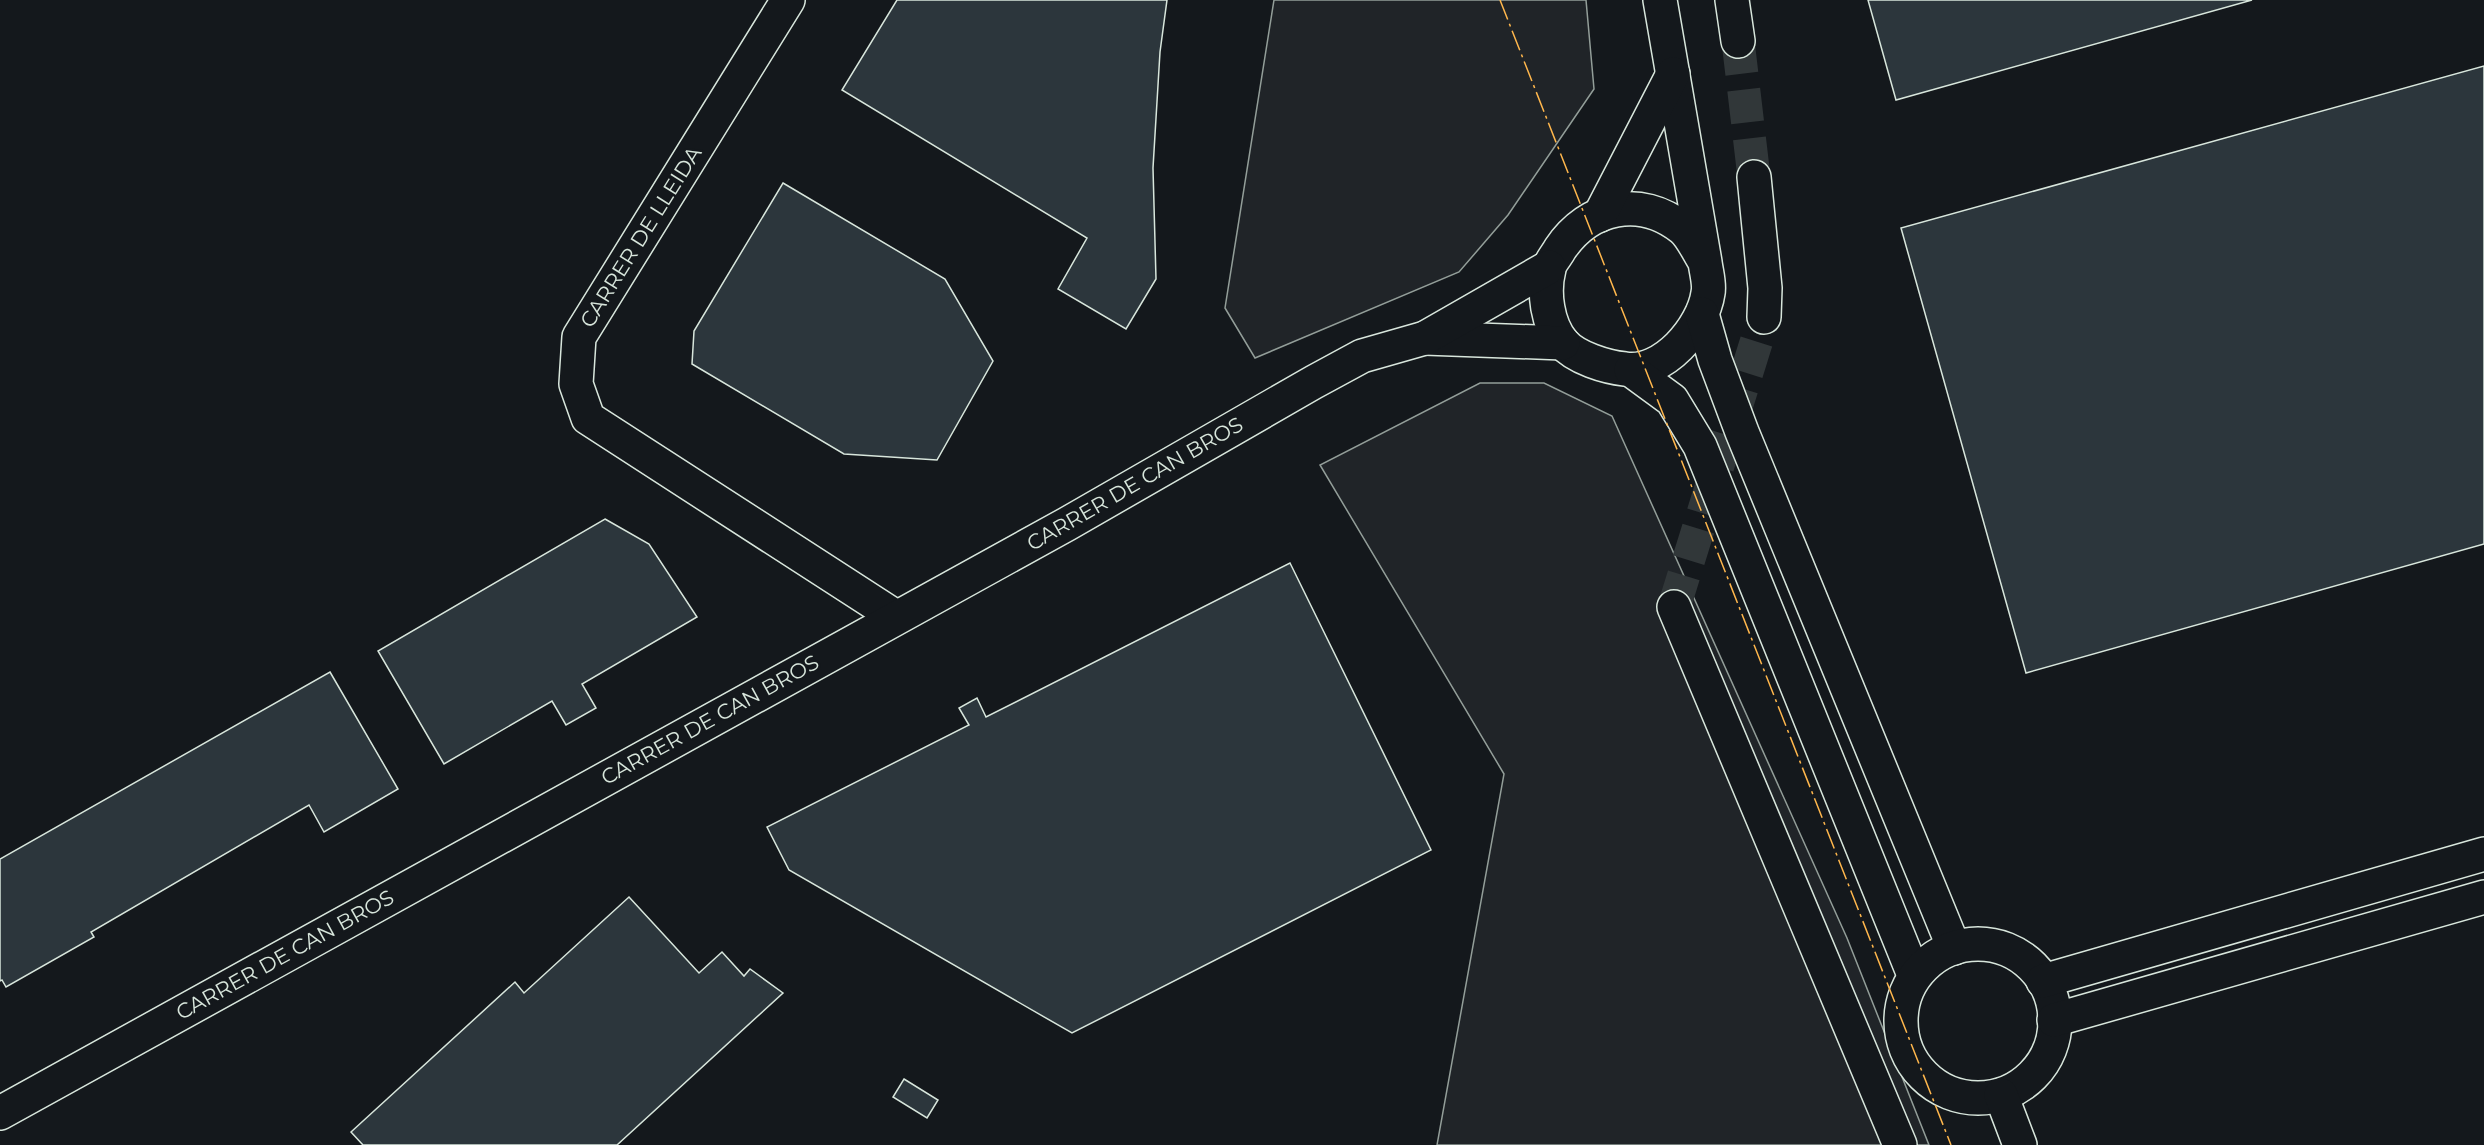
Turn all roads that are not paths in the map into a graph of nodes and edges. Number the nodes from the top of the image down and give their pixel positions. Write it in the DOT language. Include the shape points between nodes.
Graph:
graph roads {
  1 [pos="788,0"];
  2 [pos="1660,0"];
  3 [pos="1732,0"];
  4 [pos="1738,41"];
  5 [pos="1673,74"];
  6 [pos="1754,177"];
  7 [pos="1600,215"];
  8 [pos="1705,262"];
  9 [pos="1549,267"];
  10 [pos="1702,314"];
  11 [pos="1764,317"];
  12 [pos="1425,338"];
  13 [pos="1563,343"];
  14 [pos="1631,370"];
  15 [pos="1674,607"];
  16 [pos="896,617"];
  17 [pos="2484,854"];
  18 [pos="2484,897"];
  19 [pos="1954,948"];
  20 [pos="1914,975"];
  21 [pos="2043,981"];
  22 [pos="2054,1020"];
  23 [pos="2001,1095"];
  24 [pos="0,1113"];
  25 [pos="1900,1145"];
  26 [pos="2020,1145"];
  1 -- 16 [label="street, CARRER DE LLEIDA" via="579,337 576,384 588,418"];
  2 -- 5 [label="street"];
  3 -- 4 [label="street"];
  5 -- 7 [label="street"];
  5 -- 8 [label="street"];
  6 -- 11 [label="street" via="1765,288"];
  7 -- 8 [label="street" via="1629,208 1657,213 1684,229"];
  7 -- 9 [label="street" via="1572,232"];
  8 -- 10 [label="street" via="1709,291"];
  9 -- 12 [label="street, CARRER DE CAN BROS"];
  9 -- 13 [label="street" via="1546,303"];
  10 -- 14 [label="street" via="1676,351"];
  10 -- 19 [label="street" via="1742,432"];
  12 -- 13 [label="street, CARRER DE CAN BROS"];
  12 -- 16 [label="street, CARRER DE CAN BROS" via="1362,356"];
  13 -- 14 [label="street" via="1607,367"];
  14 -- 20 [label="street" via="1671,400 1700,446"];
  15 -- 25 [label="street"];
  16 -- 24 [label="street, CARRER DE CAN BROS"];
  17 -- 21 [label="street"];
  18 -- 22 [label="street"];
  19 -- 20 [label="street" via="1940,953"];
  19 -- 21 [label="street" via="1984,944 2006,949 2028,962"];
  20 -- 23 [label="street" via="1902,1007 1901,1030 1907,1052 1919,1071 1937,1086 1958,1095"];
  21 -- 22 [label="street" via="2053,1004"];
  22 -- 23 [label="street" via="2048,1053 2037,1071"];
  23 -- 26 [label="street"];
}
